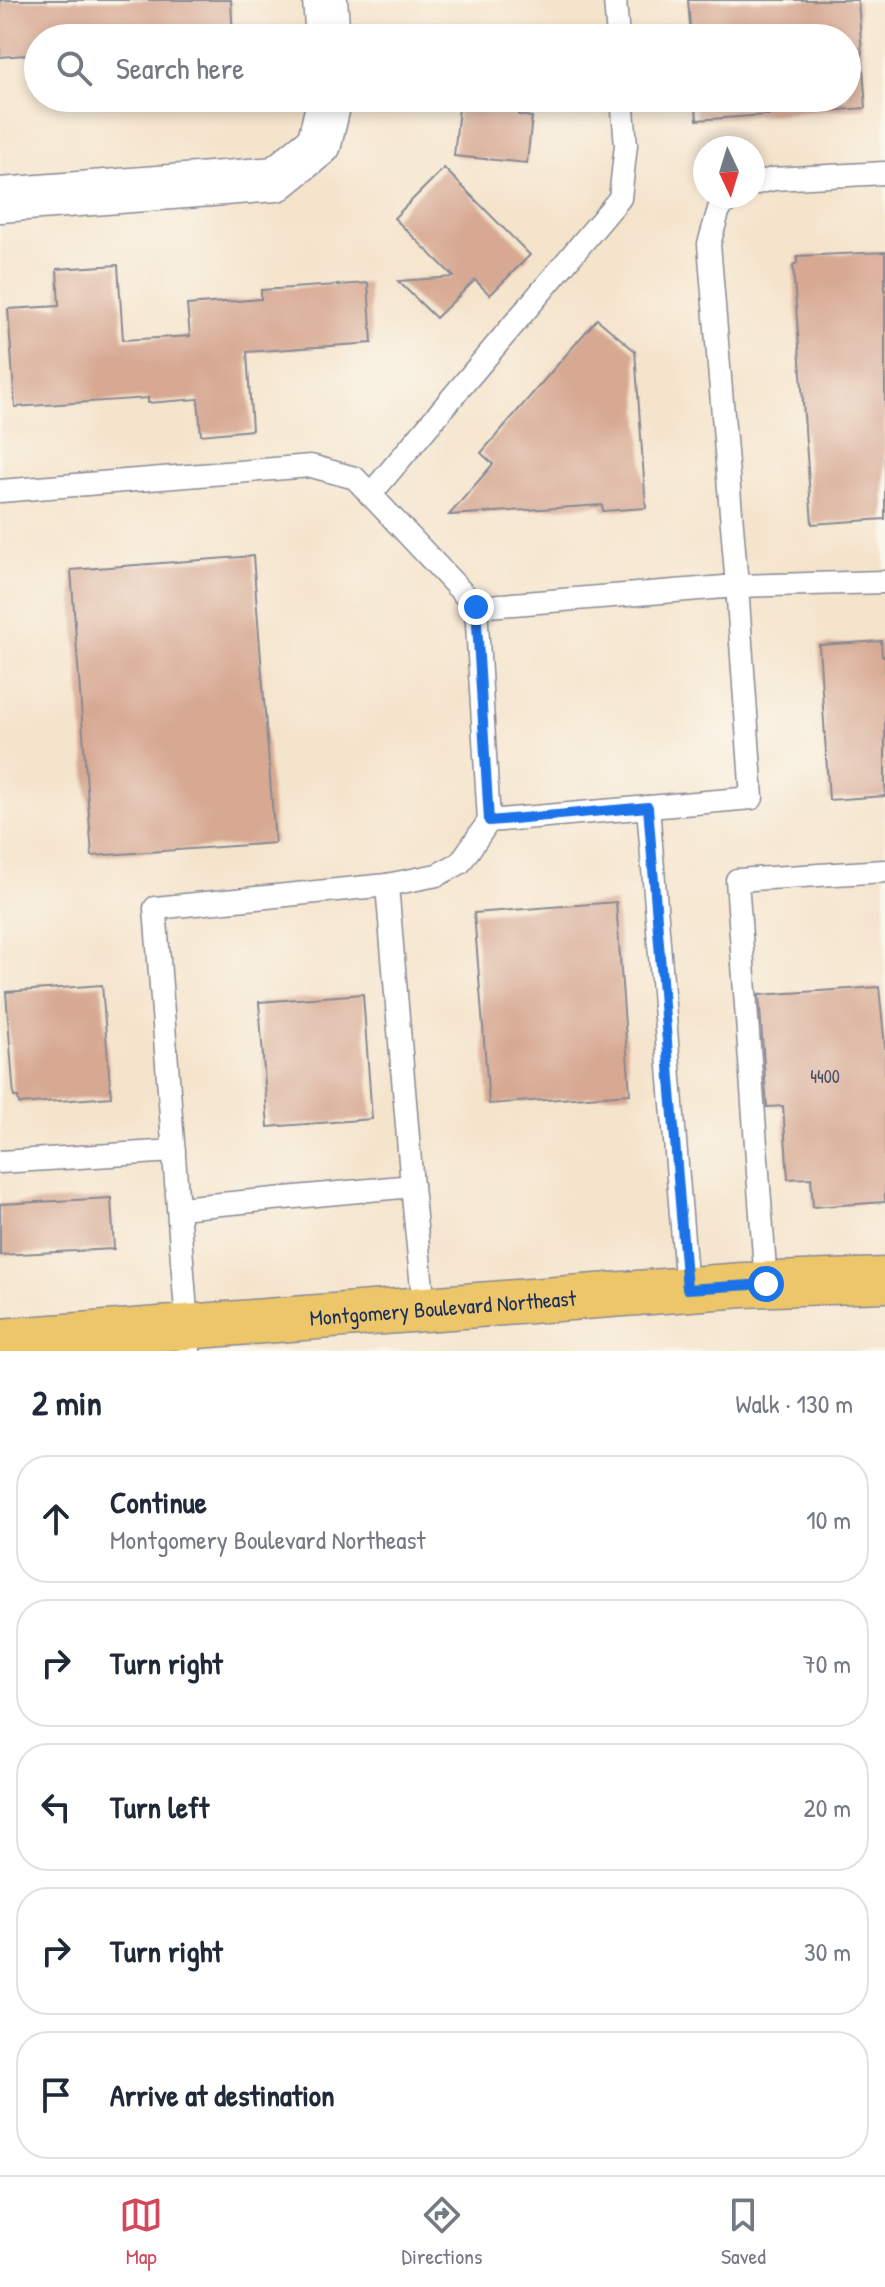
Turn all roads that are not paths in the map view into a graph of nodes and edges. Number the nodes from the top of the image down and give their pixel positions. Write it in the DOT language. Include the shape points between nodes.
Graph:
graph roads {
  1 [pos="325,0"];
  2 [pos="615,0"];
  3 [pos="327,24"];
  4 [pos="617,24"];
  5 [pos="327,112"];
  6 [pos="623,112"];
  7 [pos="885,173"];
  8 [pos="765,181"];
  9 [pos="0,200"];
  10 [pos="720,208"];
  11 [pos="0,491"];
  12 [pos="370,495"];
  13 [pos="883,579"];
  14 [pos="737,586"];
  15 [pos="476,607"];
  16 [pos="648,807"];
  17 [pos="489,821"];
  18 [pos="885,871"];
  19 [pos="387,885"];
  20 [pos="174,1151"];
  21 [pos="0,1162"];
  22 [pos="412,1186"];
  23 [pos="179,1208"];
  24 [pos="885,1280"];
  25 [pos="766,1284"];
  26 [pos="687,1289"];
  27 [pos="424,1308"];
  28 [pos="188,1338"];
  29 [pos="0,1341"];
  1 -- 3 [label="street"];
  2 -- 4 [label="lane"];
  5 -- 9 [label="street" via="319,144 276,179"];
  6 -- 12 [label="lane" via="626,145 620,198"];
  7 -- 8 [label="lane"];
  10 -- 14 [label="lane" via="709,244"];
  11 -- 12 [label="lane" via="311,466 355,478"];
  12 -- 15 [label="lane"];
  13 -- 14 [label="lane"];
  14 -- 15 [label="lane"];
  14 -- 16 [label="lane" via="752,798"];
  15 -- 17 [label="lane"];
  16 -- 17 [label="lane"];
  16 -- 26 [label="lane"];
  17 -- 19 [label="lane" via="460,863 437,875"];
  18 -- 25 [label="lane" via="737,880"];
  19 -- 20 [label="lane" via="155,908"];
  19 -- 22 [label="lane"];
  20 -- 21 [label="lane"];
  20 -- 23 [label="lane"];
  22 -- 23 [label="lane"];
  22 -- 27 [label="lane"];
  23 -- 28 [label="lane"];
  24 -- 25 [label="main road, Montgomery Boulevard Northeast"];
  25 -- 26 [label="main road, Montgomery Boulevard Northeast"];
  26 -- 27 [label="main road, Montgomery Boulevard Northeast"];
  27 -- 28 [label="main road, Montgomery Boulevard Northeast"];
  28 -- 29 [label="main road, Montgomery Boulevard Northeast"];
}
